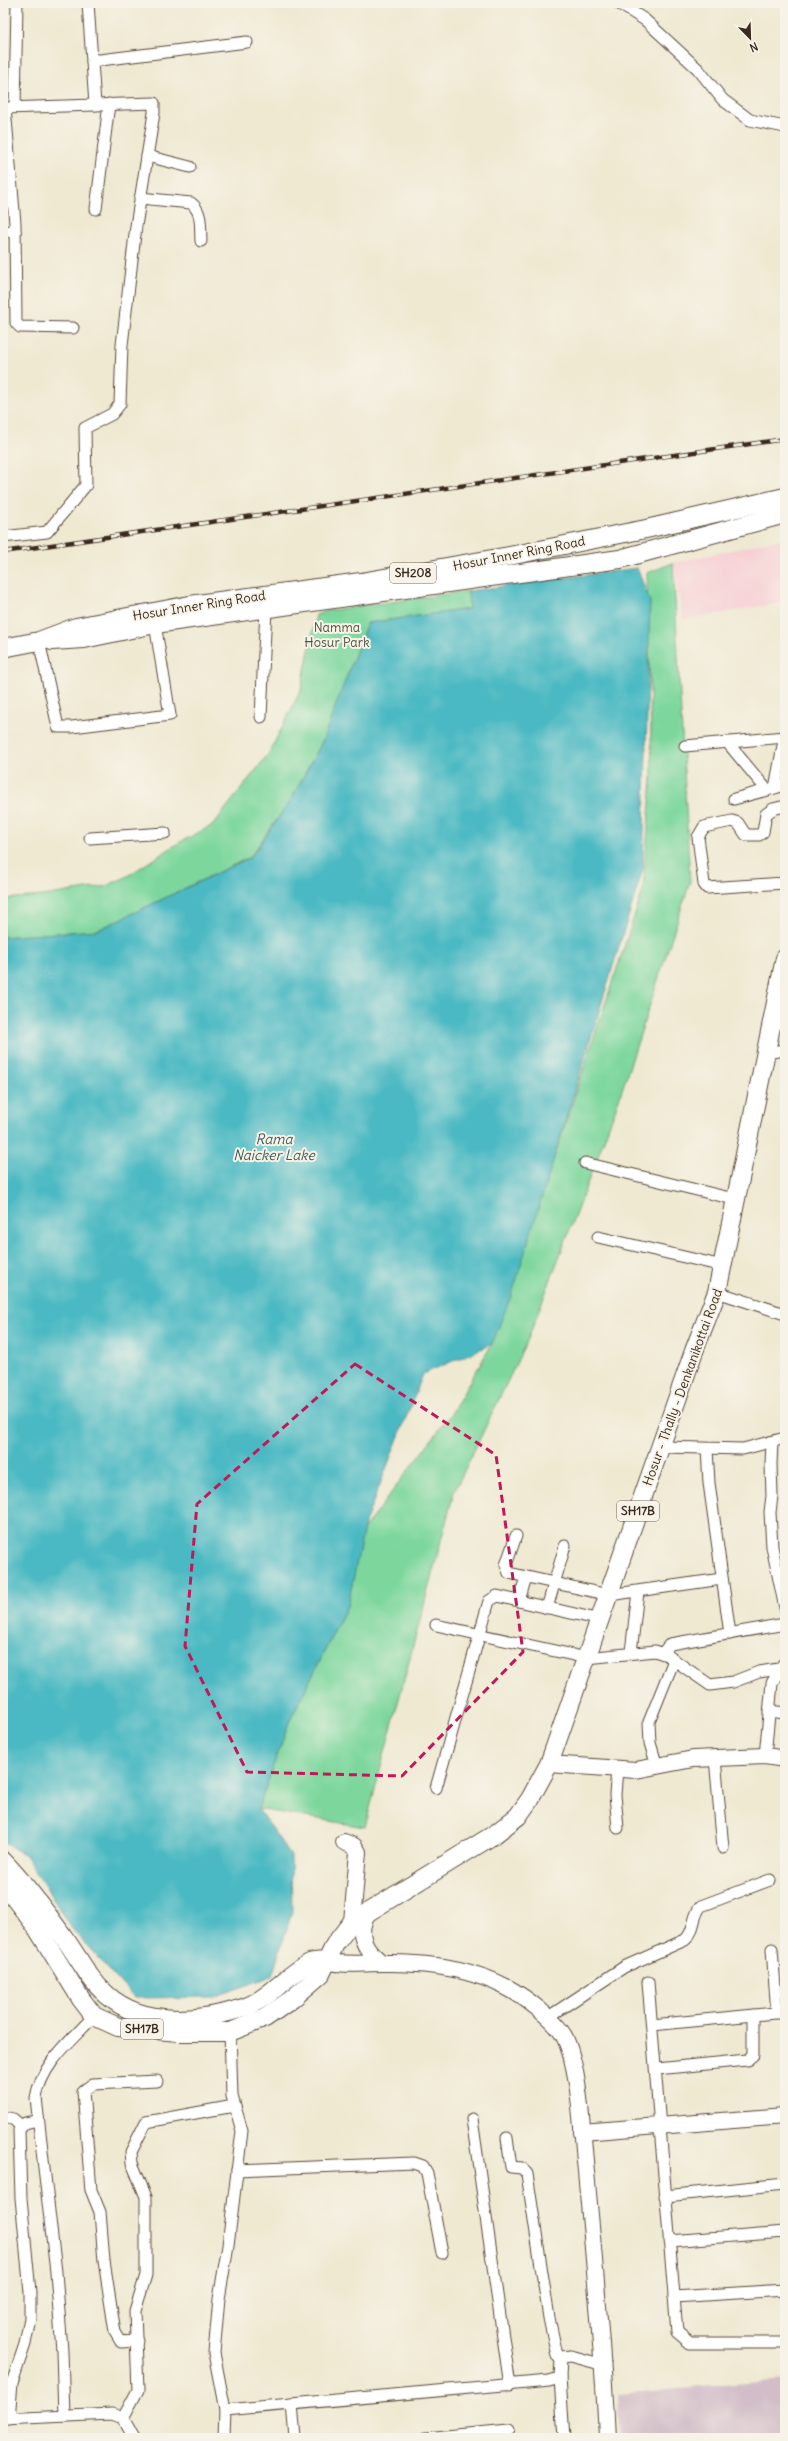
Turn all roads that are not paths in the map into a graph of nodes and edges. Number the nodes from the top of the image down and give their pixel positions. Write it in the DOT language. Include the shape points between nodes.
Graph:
graph roads {
  1 [pos="17,3"];
  2 [pos="88,3"];
  3 [pos="618,3"];
  4 [pos="247,42"];
  5 [pos="92,61"];
  6 [pos="109,104"];
  7 [pos="95,105"];
  8 [pos="8,108"];
  9 [pos="785,127"];
  10 [pos="147,156"];
  11 [pos="190,167"];
  12 [pos="140,198"];
  13 [pos="96,209"];
  14 [pos="3,231"];
  15 [pos="16,232"];
  16 [pos="201,241"];
  17 [pos="73,328"];
  18 [pos="785,497"];
  19 [pos="785,514"];
  20 [pos="686,519"];
  21 [pos="3,537"];
  22 [pos="691,540"];
  23 [pos="266,609"];
  24 [pos="155,624"];
  25 [pos="39,641"];
  26 [pos="3,648"];
  27 [pos="261,717"];
  28 [pos="785,736"];
  29 [pos="727,742"];
  30 [pos="686,746"];
  31 [pos="776,788"];
  32 [pos="734,799"];
  33 [pos="785,806"];
  34 [pos="165,833"];
  35 [pos="90,838"];
  36 [pos="785,883"];
  37 [pos="785,958"];
  38 [pos="785,1050"];
  39 [pos="765,1053"];
  40 [pos="585,1163"];
  41 [pos="738,1200"];
  42 [pos="598,1237"];
  43 [pos="723,1266"];
  44 [pos="718,1292"];
  45 [pos="785,1314"];
  46 [pos="785,1438"];
  47 [pos="772,1442"];
  48 [pos="662,1447"];
  49 [pos="707,1449"];
  50 [pos="516,1536"];
  51 [pos="565,1546"];
  52 [pos="526,1577"];
  53 [pos="722,1579"];
  54 [pos="553,1583"];
  55 [pos="638,1592"];
  56 [pos="610,1595"];
  57 [pos="518,1601"];
  58 [pos="547,1608"];
  59 [pos="785,1608"];
  60 [pos="601,1620"];
  61 [pos="785,1624"];
  62 [pos="436,1625"];
  63 [pos="730,1634"];
  64 [pos="478,1635"];
  65 [pos="631,1652"];
  66 [pos="587,1658"];
  67 [pos="670,1658"];
  68 [pos="784,1665"];
  69 [pos="769,1711"];
  70 [pos="785,1713"];
  71 [pos="765,1756"];
  72 [pos="715,1758"];
  73 [pos="784,1762"];
  74 [pos="549,1764"];
  75 [pos="656,1766"];
  76 [pos="617,1768"];
  77 [pos="436,1788"];
  78 [pos="618,1828"];
  79 [pos="344,1842"];
  80 [pos="723,1848"];
  81 [pos="3,1861"];
  82 [pos="770,1880"];
  83 [pos="3,1884"];
  84 [pos="368,1912"];
  85 [pos="352,1922"];
  86 [pos="772,1950"];
  87 [pos="325,1961"];
  88 [pos="382,1963"];
  89 [pos="648,1982"];
  90 [pos="781,2013"];
  91 [pos="753,2015"];
  92 [pos="94,2016"];
  93 [pos="547,2018"];
  94 [pos="652,2025"];
  95 [pos="230,2032"];
  96 [pos="657,2069"];
  97 [pos="157,2081"];
  98 [pos="233,2101"];
  99 [pos="785,2116"];
  100 [pos="3,2117"];
  101 [pos="472,2119"];
  102 [pos="38,2120"];
  103 [pos="21,2126"];
  104 [pos="659,2126"];
  105 [pos="582,2132"];
  106 [pos="507,2138"];
  107 [pos="237,2170"];
  108 [pos="785,2184"];
  109 [pos="665,2196"];
  110 [pos="785,2232"];
  111 [pos="669,2241"];
  112 [pos="442,2253"];
  113 [pos="785,2290"];
  114 [pos="674,2297"];
  115 [pos="137,2341"];
  116 [pos="785,2343"];
  117 [pos="561,2358"];
  118 [pos="604,2365"];
  119 [pos="560,2378"];
  120 [pos="510,2386"];
  121 [pos="292,2404"];
  122 [pos="225,2410"];
  123 [pos="64,2416"];
  124 [pos="123,2418"];
  125 [pos="6,2419"];
  126 [pos="509,2430"];
  127 [pos="134,2438"];
  128 [pos="220,2438"];
  129 [pos="295,2438"];
  130 [pos="425,2438"];
  131 [pos="564,2438"];
  132 [pos="606,2438"];
  1 -- 8 [label="street"];
  2 -- 5 [label="street"];
  3 -- 9 [label="street" via="645,20 698,69 723,100 750,120"];
  4 -- 5 [label="street"];
  5 -- 7 [label="street"];
  6 -- 7 [label="street"];
  6 -- 10 [label="street" via="154,103"];
  6 -- 13 [label="street"];
  7 -- 8 [label="street"];
  8 -- 15 [label="street"];
  10 -- 11 [label="street"];
  10 -- 12 [label="street"];
  12 -- 16 [label="street" via="191,203 200,213"];
  12 -- 21 [label="street" via="122,345 120,404 112,414 85,428 86,485 47,532"];
  14 -- 15 [label="street"];
  15 -- 17 [label="street" via="16,323 20,327"];
  18 -- 20 [label="main road, Hosur Inner Ring Road / SH208"];
  19 -- 22 [label="main road, Hosur Inner Ring Road / SH208"];
  20 -- 22 [label="main road"];
  20 -- 25 [label="main road, Hosur Inner Ring Road / SH208" via="509,556 361,582 182,606 76,627"];
  22 -- 23 [label="main road, Hosur Inner Ring Road / SH208" via="620,559"];
  23 -- 24 [label="main road, Hosur Inner Ring Road / SH208"];
  23 -- 27 [label="street"];
  24 -- 25 [label="main road, Hosur Inner Ring Road / SH208" via="84,639"];
  24 -- 25 [label="street" via="170,715 58,727"];
  25 -- 26 [label="main road, Hosur Inner Ring Road / SH208"];
  28 -- 29 [label="street"];
  28 -- 31 [label="street"];
  29 -- 30 [label="street"];
  29 -- 31 [label="street"];
  31 -- 32 [label="street"];
  33 -- 36 [label="street" via="766,814 763,832 759,835 746,835 738,823 732,821 704,827 698,836 704,884 707,888"];
  34 -- 35 [label="street"];
  37 -- 39 [label="main road, Hosur - Thally - Denkanikottai Road / SH17B"];
  38 -- 39 [label="street"];
  39 -- 41 [label="main road, Hosur - Thally - Denkanikottai Road / SH17B"];
  40 -- 41 [label="street"];
  41 -- 43 [label="main road, Hosur - Thally - Denkanikottai Road / SH17B"];
  42 -- 43 [label="street"];
  43 -- 44 [label="main road, Hosur - Thally - Denkanikottai Road / SH17B"];
  44 -- 45 [label="street"];
  44 -- 48 [label="main road, Hosur - Thally - Denkanikottai Road / SH17B" via="694,1351"];
  46 -- 47 [label="street"];
  47 -- 49 [label="street" via="743,1449"];
  47 -- 59 [label="street" via="772,1547"];
  48 -- 49 [label="street"];
  48 -- 56 [label="main road, Hosur - Thally - Denkanikottai Road / SH17B"];
  49 -- 53 [label="street"];
  50 -- 52 [label="street" via="506,1566 511,1574"];
  51 -- 54 [label="street"];
  52 -- 54 [label="street"];
  52 -- 57 [label="street"];
  53 -- 55 [label="street"];
  53 -- 63 [label="street"];
  54 -- 56 [label="street"];
  54 -- 58 [label="street"];
  55 -- 56 [label="street"];
  55 -- 65 [label="street"];
  56 -- 60 [label="main road, Hosur - Thally - Denkanikottai Road / SH17B"];
  57 -- 58 [label="street"];
  57 -- 64 [label="street" via="493,1597 489,1601"];
  58 -- 60 [label="street"];
  60 -- 66 [label="main road, Hosur - Thally - Denkanikottai Road / SH17B"];
  61 -- 63 [label="street"];
  62 -- 64 [label="street"];
  63 -- 67 [label="street" via="670,1644 666,1648"];
  64 -- 66 [label="street"];
  64 -- 77 [label="street"];
  65 -- 66 [label="street"];
  65 -- 67 [label="street" via="655,1651"];
  66 -- 74 [label="main road, Hosur - Thally - Denkanikottai Road / SH17B"];
  67 -- 68 [label="street" via="710,1685 733,1682"];
  67 -- 75 [label="street" via="649,1722 650,1743"];
  68 -- 69 [label="street" via="772,1683"];
  69 -- 70 [label="street"];
  69 -- 71 [label="street"];
  71 -- 72 [label="street"];
  71 -- 73 [label="street"];
  72 -- 75 [label="street"];
  72 -- 80 [label="street"];
  74 -- 76 [label="street"];
  74 -- 84 [label="main road, Hosur - Thally - Denkanikottai Road / SH17B" via="522,1810 495,1834"];
  75 -- 76 [label="street" via="636,1770"];
  76 -- 78 [label="street" via="615,1801"];
  79 -- 85 [label="street" via="358,1852"];
  81 -- 87 [label="main road, SH17B" via="27,1888 106,1995 137,2013 169,2018 221,2015 245,2008 259,2000 308,1963"];
  82 -- 93 [label="street" via="701,1906 697,1911 690,1936 685,1940 624,1967"];
  83 -- 92 [label="main road" via="35,1925"];
  84 -- 85 [label="main road, Hosur - Thally - Denkanikottai Road / SH17B"];
  84 -- 88 [label="street" via="362,1923 361,1934 369,1950"];
  85 -- 87 [label="main road, Hosur - Thally - Denkanikottai Road / SH17B"];
  86 -- 90 [label="street"];
  87 -- 88 [label="street" via="352,1965"];
  87 -- 95 [label="main road, Hosur - Thally - Denkanikottai Road / SH17B" via="321,1974 292,1999 265,2018"];
  88 -- 93 [label="street" via="439,1965 462,1970 508,1988 529,2001"];
  89 -- 94 [label="street"];
  90 -- 91 [label="street"];
  91 -- 94 [label="street"];
  91 -- 96 [label="street" via="753,2055 748,2060"];
  92 -- 95 [label="main road, Hosur - Thally - Denkanikottai Road / SH17B" via="118,2027 180,2032"];
  92 -- 102 [label="street" via="44,2071 38,2083 36,2098"];
  93 -- 105 [label="street" via="563,2034 569,2048"];
  94 -- 96 [label="street"];
  95 -- 98 [label="street"];
  96 -- 104 [label="street"];
  97 -- 115 [label="street" via="93,2084 83,2091 91,2190 100,2212 104,2261 115,2332 122,2342"];
  98 -- 107 [label="street" via="242,2131"];
  98 -- 115 [label="street" via="146,2122 131,2152 132,2163 146,2197 147,2265 144,2286 136,2302"];
  99 -- 104 [label="street"];
  100 -- 103 [label="street" via="13,2119"];
  101 -- 120 [label="street"];
  102 -- 103 [label="street"];
  102 -- 123 [label="street" via="56,2272"];
  103 -- 125 [label="street" via="21,2198 30,2318 28,2334 12,2383"];
  104 -- 105 [label="street"];
  104 -- 109 [label="street"];
  105 -- 118 [label="street"];
  106 -- 117 [label="street" via="511,2167 522,2168 527,2174 549,2318 557,2355"];
  107 -- 112 [label="street" via="414,2163 423,2166 427,2173"];
  107 -- 122 [label="street" via="214,2353"];
  108 -- 109 [label="street"];
  109 -- 111 [label="street"];
  110 -- 111 [label="street"];
  111 -- 114 [label="street"];
  113 -- 114 [label="street"];
  114 -- 116 [label="street" via="677,2332 690,2343"];
  115 -- 124 [label="street" via="138,2390"];
  117 -- 118 [label="street" via="572,2356"];
  117 -- 119 [label="street"];
  118 -- 132 [label="street"];
  119 -- 120 [label="street"];
  119 -- 131 [label="street"];
  120 -- 121 [label="street"];
  121 -- 122 [label="street"];
  121 -- 129 [label="street"];
  122 -- 128 [label="street" via="224,2437"];
  123 -- 124 [label="street" via="112,2414"];
  123 -- 125 [label="street"];
  124 -- 127 [label="street"];
  126 -- 130 [label="street"];
}
